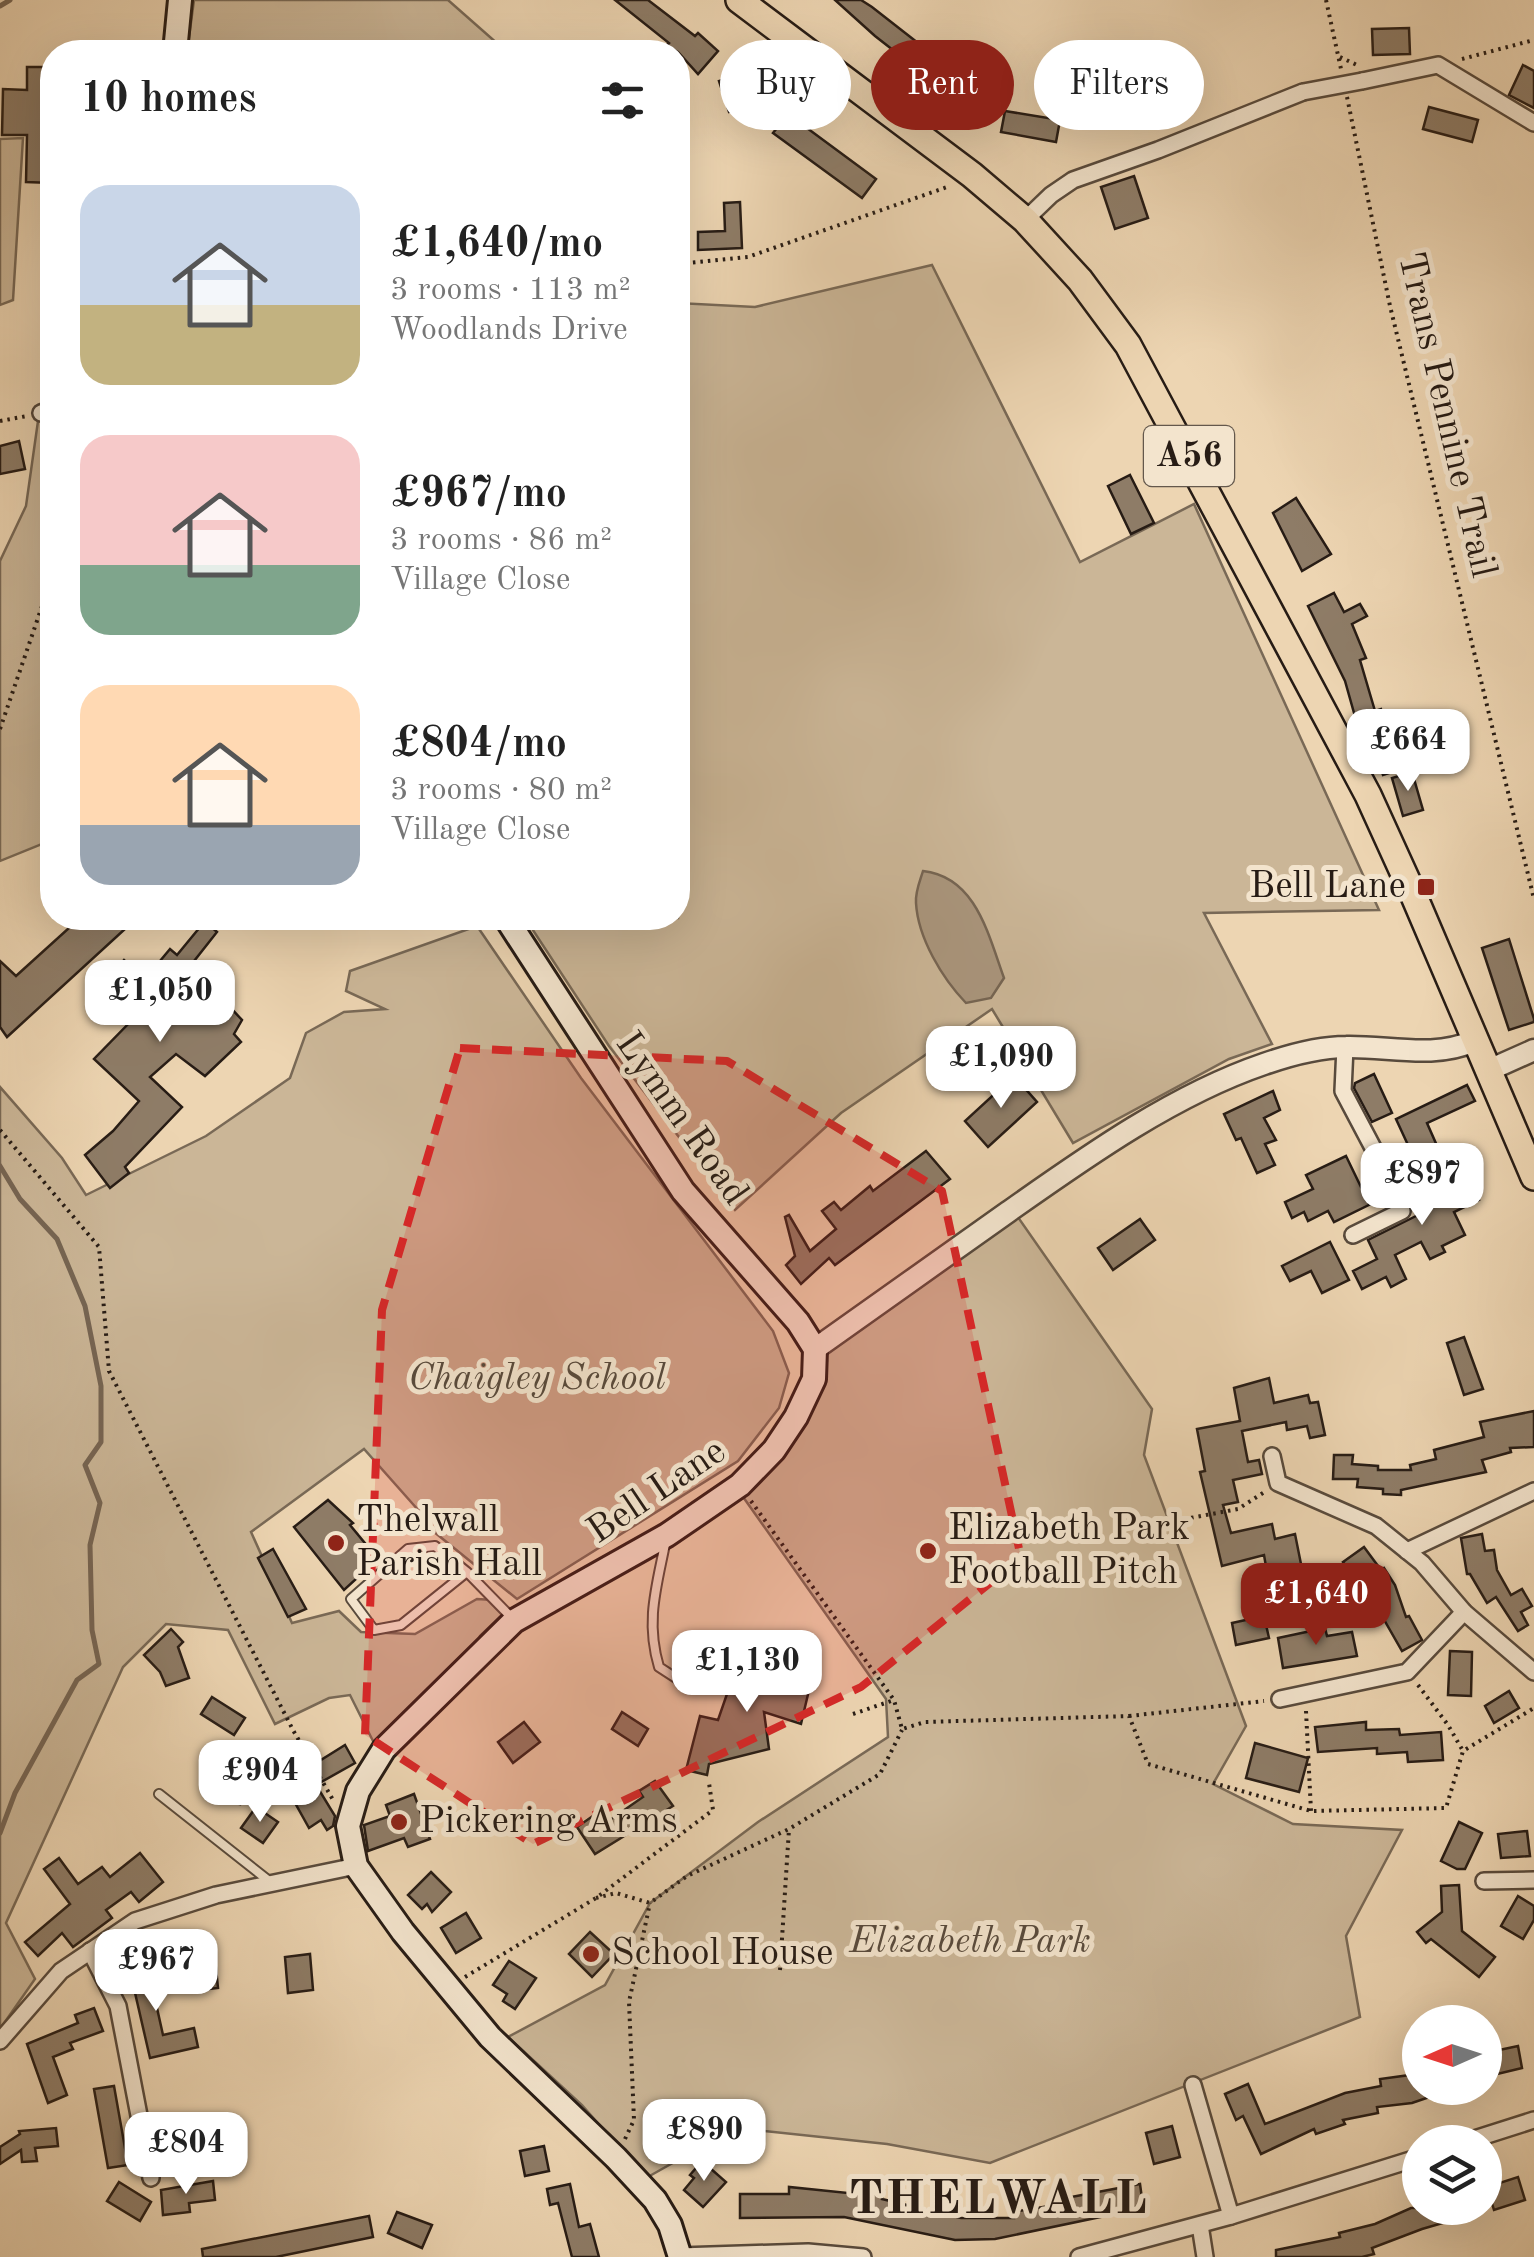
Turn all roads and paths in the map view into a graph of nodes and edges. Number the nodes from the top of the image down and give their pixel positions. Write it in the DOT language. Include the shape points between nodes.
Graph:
graph roads {
  1 [pos="180,0"];
  2 [pos="739,0"];
  3 [pos="1326,0"];
  4 [pos="175,40"];
  5 [pos="1534,40"];
  6 [pos="1438,65"];
  7 [pos="1342,73"];
  8 [pos="1346,90"];
  9 [pos="1534,123"];
  10 [pos="972,175"];
  11 [pos="1025,220"];
  12 [pos="690,263"];
  13 [pos="40,412"];
  14 [pos="0,421"];
  15 [pos="40,611"];
  16 [pos="0,729"];
  17 [pos="1534,899"];
  18 [pos="514,930"];
  19 [pos="1474,1041"];
  20 [pos="1345,1047"];
  21 [pos="1534,1050"];
  22 [pos="1487,1071"];
  23 [pos="0,1130"];
  24 [pos="1534,1177"];
  25 [pos="1438,1180"];
  26 [pos="1398,1197"];
  27 [pos="1353,1235"];
  28 [pos="815,1349"];
  29 [pos="1272,1456"];
  30 [pos="1278,1482"];
  31 [pos="740,1485"];
  32 [pos="1534,1491"];
  33 [pos="1169,1522"];
  34 [pos="667,1535"];
  35 [pos="1407,1551"];
  36 [pos="467,1572"];
  37 [pos="1464,1612"];
  38 [pos="514,1620"];
  39 [pos="1407,1672"];
  40 [pos="1534,1672"];
  41 [pos="679,1680"];
  42 [pos="1306,1692"];
  43 [pos="1280,1699"];
  44 [pos="894,1700"];
  45 [pos="1534,1708"];
  46 [pos="852,1714"];
  47 [pos="1130,1716"];
  48 [pos="902,1729"];
  49 [pos="1463,1751"];
  50 [pos="709,1783"];
  51 [pos="159,1794"];
  52 [pos="1311,1811"];
  53 [pos="348,1826"];
  54 [pos="789,1829"];
  55 [pos="356,1866"];
  56 [pos="1534,1880"];
  57 [pos="1484,1882"];
  58 [pos="272,1884"];
  59 [pos="596,1898"];
  60 [pos="650,1904"];
  61 [pos="90,1951"];
  62 [pos="780,1970"];
  63 [pos="446,1984"];
  64 [pos="0,2041"];
  65 [pos="1192,2085"];
  66 [pos="1534,2120"];
  67 [pos="1502,2130"];
  68 [pos="623,2144"];
  69 [pos="1402,2163"];
  70 [pos="151,2178"];
  71 [pos="1231,2216"];
  72 [pos="1200,2225"];
  73 [pos="680,2256"];
  74 [pos="863,2257"];
  75 [pos="1079,2257"];
  76 [pos="1205,2257"];
  1 -- 4 [label="main road"];
  2 -- 10 [label="main road, A56"];
  3 -- 7 [label="path"];
  5 -- 6 [label="path"];
  6 -- 9 [label="street"];
  6 -- 11 [label="street, bridge" via="1304,92 1073,180"];
  8 -- 17 [label="path, Trans Pennine Trail" via="1390,306"];
  10 -- 11 [label="main road, A56"];
  10 -- 12 [label="path" via="748,257"];
  11 -- 19 [label="main road, A56" via="1128,344 1165,411 1368,795"];
  13 -- 14 [label="path"];
  15 -- 16 [label="path"];
  18 -- 28 [label="main road, Lymm Road" via="683,1191"];
  19 -- 20 [label="street" via="1436,1051"];
  19 -- 22 [label="main road, A56"];
  20 -- 26 [label="street" via="1343,1090"];
  20 -- 28 [label="street" via="1260,1065 1109,1140"];
  21 -- 22 [label="street"];
  22 -- 24 [label="main road, A56"];
  23 -- 53 [label="path" via="99,1247 109,1371"];
  25 -- 26 [label="street"];
  26 -- 27 [label="street" via="1402,1211"];
  28 -- 31 [label="main road, Bell Lane" via="814,1379 796,1417"];
  29 -- 30 [label="street"];
  30 -- 33 [label="path" via="1238,1509"];
  30 -- 35 [label="street" via="1376,1526"];
  31 -- 34 [label="main road, Bell Lane"];
  31 -- 44 [label="path"];
  32 -- 35 [label="street"];
  34 -- 38 [label="main road, Bell Lane"];
  34 -- 41 [label="lane" via="651,1640 658,1667"];
  35 -- 37 [label="street"];
  36 -- 36 [label="lane" via="435,1546 408,1549 351,1599 374,1630 401,1625"];
  36 -- 38 [label="lane"];
  37 -- 39 [label="street"];
  37 -- 40 [label="street"];
  38 -- 53 [label="main road, Bell Lane" via="384,1749 358,1791"];
  39 -- 42 [label="street"];
  39 -- 49 [label="path"];
  42 -- 43 [label="street"];
  42 -- 52 [label="path"];
  43 -- 47 [label="path"];
  44 -- 46 [label="path"];
  44 -- 48 [label="path"];
  45 -- 49 [label="path"];
  47 -- 48 [label="path" via="925,1722"];
  47 -- 52 [label="path" via="1148,1764"];
  48 -- 54 [label="path" via="880,1774"];
  49 -- 52 [label="path" via="1446,1808"];
  50 -- 59 [label="path" via="714,1810"];
  51 -- 58 [label="lane"];
  53 -- 55 [label="main road"];
  54 -- 60 [label="path" via="687,1876"];
  54 -- 62 [label="path"];
  55 -- 58 [label="street"];
  55 -- 63 [label="main road"];
  56 -- 57 [label="street"];
  58 -- 61 [label="street" via="135,1920"];
  59 -- 60 [label="path" via="616,1893"];
  59 -- 63 [label="path" via="474,1974"];
  60 -- 68 [label="path" via="629,2002 634,2120"];
  61 -- 64 [label="street" via="60,1971"];
  61 -- 70 [label="street" via="118,2006"];
  63 -- 73 [label="main road" via="490,2037 654,2200"];
  65 -- 71 [label="street"];
  66 -- 67 [label="street"];
  69 -- 71 [label="street"];
  71 -- 72 [label="street"];
  72 -- 75 [label="street"];
  72 -- 76 [label="street"];
  73 -- 74 [label="street"];
}
